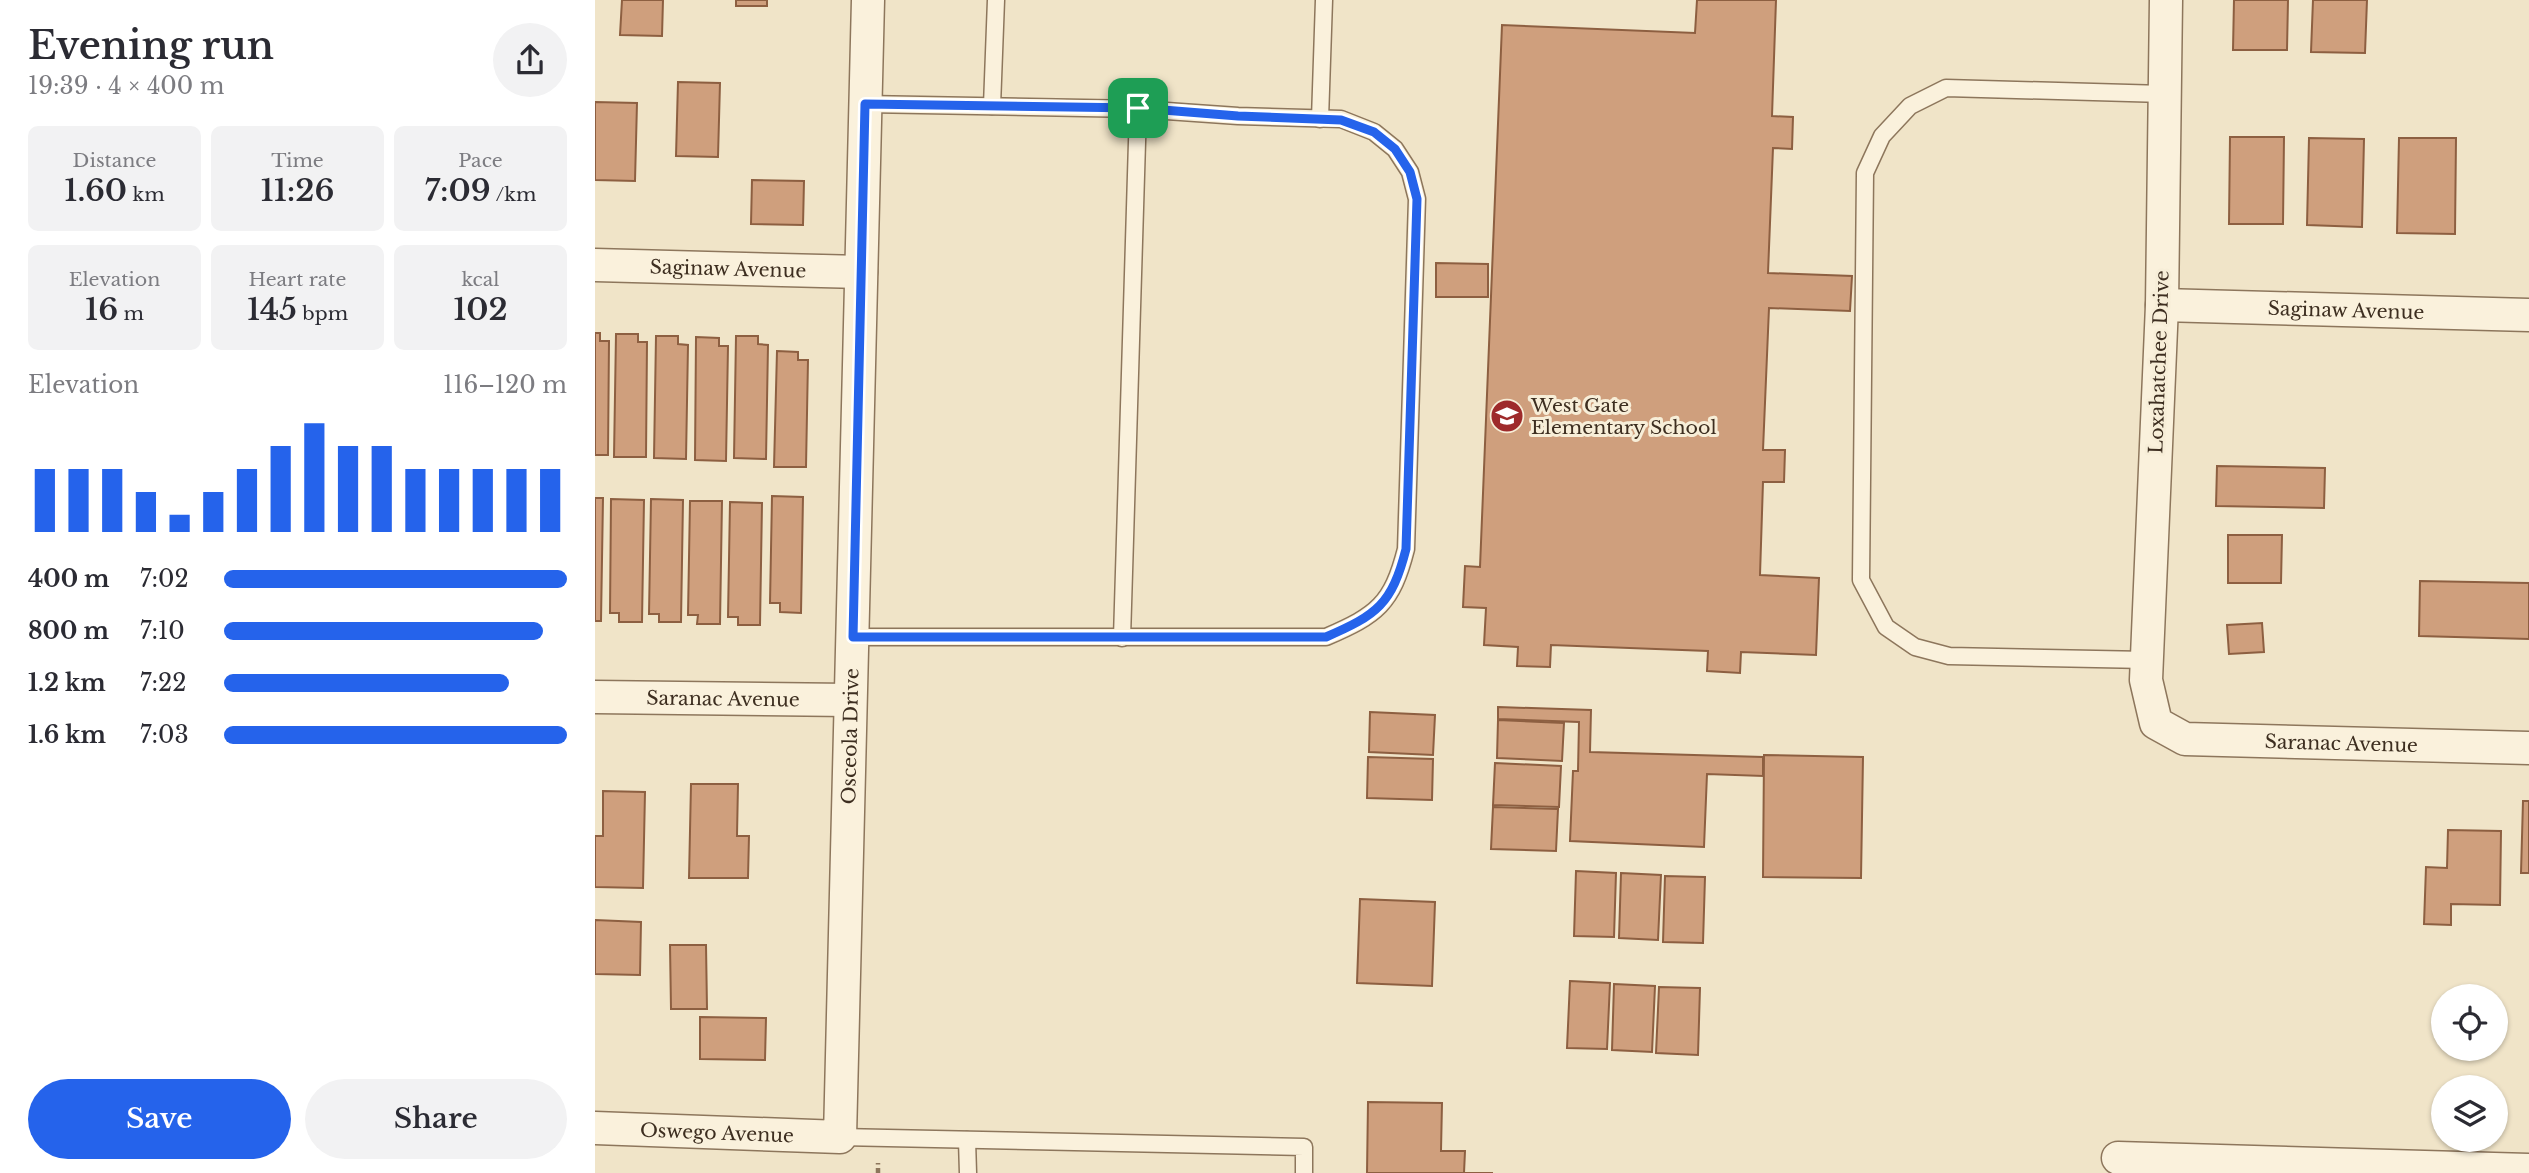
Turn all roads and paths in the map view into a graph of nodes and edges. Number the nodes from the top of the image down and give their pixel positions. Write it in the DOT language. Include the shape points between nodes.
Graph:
graph roads {
  1 [pos="867,0"];
  2 [pos="996,0"];
  3 [pos="1324,0"];
  4 [pos="2166,0"];
  5 [pos="2164,93"];
  6 [pos="865,104"];
  7 [pos="992,106"];
  8 [pos="1138,108"];
  9 [pos="1320,119"];
  10 [pos="595,265"];
  11 [pos="861,272"];
  12 [pos="2162,305"];
  13 [pos="2529,315"];
  14 [pos="853,637"];
  15 [pos="1122,638"];
  16 [pos="2147,660"];
  17 [pos="595,696"];
  18 [pos="849,700"];
  19 [pos="2156,723"];
  20 [pos="2529,748"];
  21 [pos="595,1128"];
  22 [pos="840,1137"];
  23 [pos="968,1140"];
  24 [pos="2118,1158"];
  25 [pos="2529,1170"];
  26 [pos="968,1173"];
  27 [pos="1304,1173"];
  1 -- 6 [label="street, Osceola Drive"];
  2 -- 7 [label="lane"];
  3 -- 9 [label="lane"];
  4 -- 5 [label="street, Loxahatchee Drive"];
  5 -- 12 [label="street, Loxahatchee Drive"];
  5 -- 16 [label="lane" via="1946,88 1910,106 1882,136 1865,173 1861,580 1886,627 1915,647 1949,656"];
  6 -- 7 [label="lane"];
  6 -- 11 [label="street, Osceola Drive"];
  7 -- 8 [label="lane"];
  8 -- 9 [label="lane"];
  8 -- 15 [label="lane"];
  9 -- 15 [label="lane" via="1341,120 1374,132 1395,149 1410,172 1417,199 1406,549 1399,577 1383,602 1361,621 1326,637"];
  10 -- 11 [label="street, Saginaw Avenue"];
  11 -- 14 [label="street, Osceola Drive"];
  12 -- 13 [label="street, Saginaw Avenue"];
  12 -- 16 [label="street, Loxahatchee Drive"];
  14 -- 15 [label="lane"];
  14 -- 18 [label="street, Osceola Drive"];
  16 -- 19 [label="street, Loxahatchee Drive" via="2146,680"];
  17 -- 18 [label="street, Saranac Avenue"];
  18 -- 22 [label="street, Osceola Drive"];
  19 -- 20 [label="street, Saranac Avenue" via="2185,739"];
  21 -- 22 [label="street, Oswego Avenue"];
  22 -- 23 [label="lane"];
  23 -- 26 [label="lane"];
  23 -- 27 [label="lane" via="1304,1147"];
  24 -- 25 [label="street"];
}
